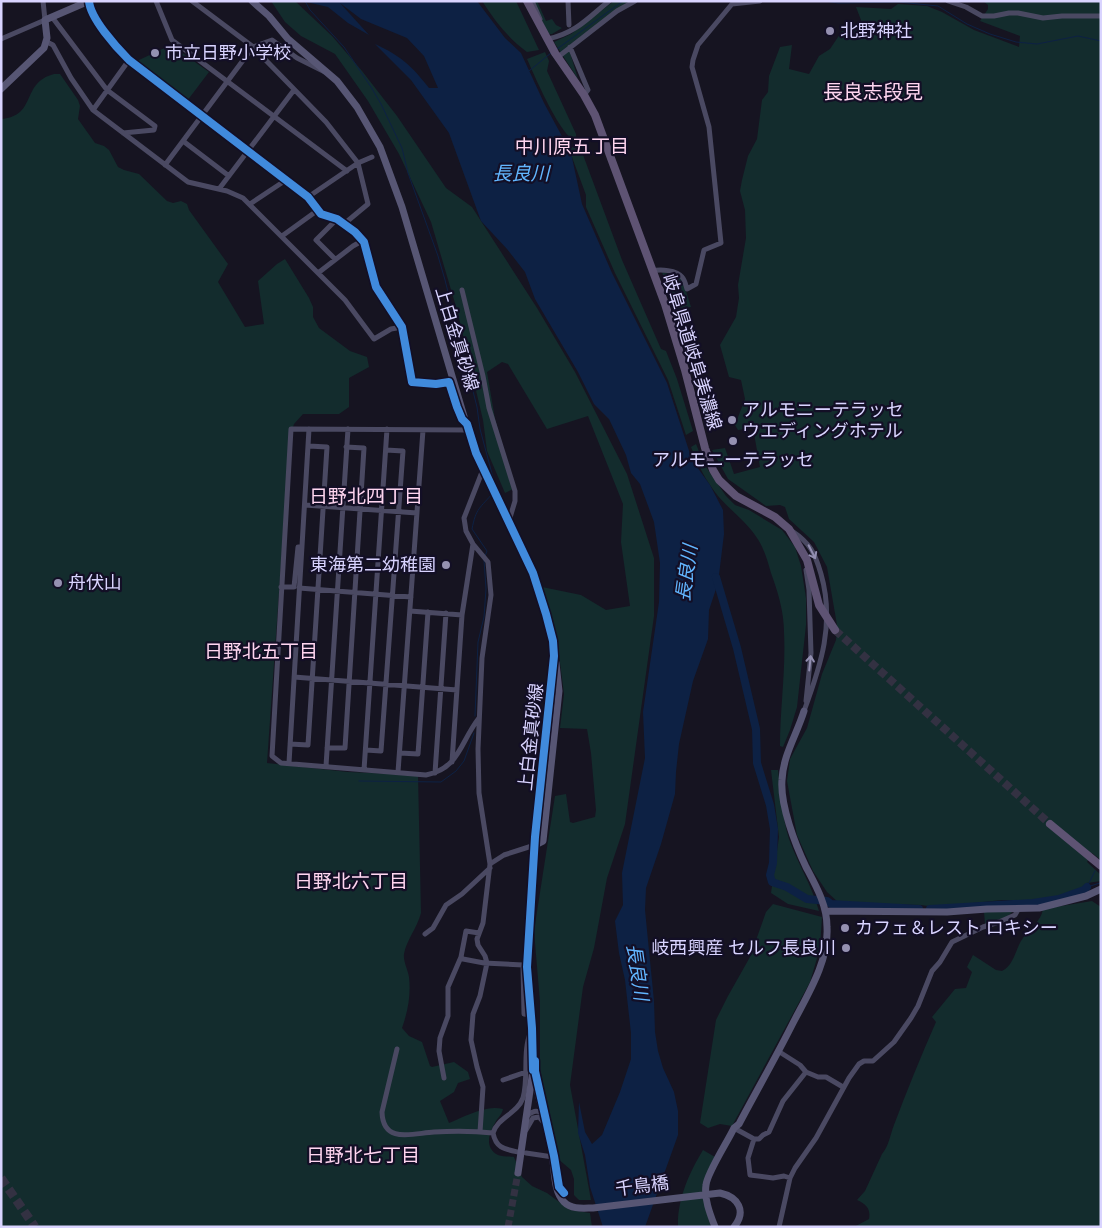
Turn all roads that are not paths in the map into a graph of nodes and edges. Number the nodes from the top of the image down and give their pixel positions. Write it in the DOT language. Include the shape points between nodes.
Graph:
graph roads {
  1 [pos="43,1"];
  2 [pos="89,1"];
  3 [pos="156,1"];
  4 [pos="192,1"];
  5 [pos="252,1"];
  6 [pos="258,1"];
  7 [pos="527,1"];
  8 [pos="532,1"];
  9 [pos="568,1"];
  10 [pos="609,1"];
  11 [pos="635,1"];
  12 [pos="760,1"];
  13 [pos="948,1"];
  14 [pos="70,5"];
  15 [pos="264,12"];
  16 [pos="1101,16"];
  17 [pos="49,18"];
  18 [pos="569,25"];
  19 [pos="542,28"];
  20 [pos="1,39"];
  21 [pos="549,41"];
  22 [pos="46,42"];
  23 [pos="253,47"];
  24 [pos="570,47"];
  25 [pos="556,55"];
  26 [pos="128,60"];
  27 [pos="327,72"];
  28 [pos="227,82"];
  29 [pos="1,89"];
  30 [pos="107,90"];
  31 [pos="294,90"];
  32 [pos="584,95"];
  33 [pos="93,110"];
  34 [pos="202,116"];
  35 [pos="274,117"];
  36 [pos="123,133"];
  37 [pos="183,141"];
  38 [pos="248,151"];
  39 [pos="372,157"];
  40 [pos="358,163"];
  41 [pos="165,165"];
  42 [pos="347,171"];
  43 [pos="230,176"];
  44 [pos="286,180"];
  45 [pos="219,189"];
  46 [pos="308,197"];
  47 [pos="250,204"];
  48 [pos="318,210"];
  49 [pos="336,219"];
  50 [pos="344,224"];
  51 [pos="282,236"];
  52 [pos="362,241"];
  53 [pos="335,259"];
  54 [pos="652,271"];
  55 [pos="318,273"];
  56 [pos="462,290"];
  57 [pos="402,327"];
  58 [pos="468,427"];
  59 [pos="309,429"];
  60 [pos="348,429"];
  61 [pos="387,429"];
  62 [pos="423,430"];
  63 [pos="309,446"];
  64 [pos="346,447"];
  65 [pos="386,450"];
  66 [pos="485,470"];
  67 [pos="305,505"];
  68 [pos="323,506"];
  69 [pos="342,508"];
  70 [pos="360,509"];
  71 [pos="382,511"];
  72 [pos="399,512"];
  73 [pos="417,513"];
  74 [pos="509,521"];
  75 [pos="789,529"];
  76 [pos="473,544"];
  77 [pos="302,547"];
  78 [pos="802,550"];
  79 [pos="282,587"];
  80 [pos="300,588"];
  81 [pos="318,590"];
  82 [pos="337,591"];
  83 [pos="355,592"];
  84 [pos="376,594"];
  85 [pos="393,596"];
  86 [pos="411,597"];
  87 [pos="410,611"];
  88 [pos="428,612"];
  89 [pos="446,613"];
  90 [pos="462,614"];
  91 [pos="835,630"];
  92 [pos="556,663"];
  93 [pos="294,677"];
  94 [pos="313,679"];
  95 [pos="331,680"];
  96 [pos="348,682"];
  97 [pos="370,683"];
  98 [pos="386,684"];
  99 [pos="404,686"];
  100 [pos="422,687"];
  101 [pos="441,689"];
  102 [pos="457,690"];
  103 [pos="804,711"];
  104 [pos="479,718"];
  105 [pos="290,744"];
  106 [pos="327,748"];
  107 [pos="366,750"];
  108 [pos="400,753"];
  109 [pos="289,763"];
  110 [pos="452,763"];
  111 [pos="326,766"];
  112 [pos="364,770"];
  113 [pos="398,772"];
  114 [pos="435,773"];
  115 [pos="1050,824"];
  116 [pos="535,845"];
  117 [pos="490,866"];
  118 [pos="1101,866"];
  119 [pos="1101,889"];
  120 [pos="1018,908"];
  121 [pos="826,911"];
  122 [pos="424,934"];
  123 [pos="479,934"];
  124 [pos="461,957"];
  125 [pos="487,963"];
  126 [pos="531,1015"];
  127 [pos="397,1049"];
  128 [pos="778,1051"];
  129 [pos="529,1071"];
  130 [pos="806,1072"];
  131 [pos="444,1078"];
  132 [pos="502,1080"];
  133 [pos="843,1087"];
  134 [pos="543,1113"];
  135 [pos="527,1116"];
  136 [pos="546,1126"];
  137 [pos="734,1128"];
  138 [pos="480,1132"];
  139 [pos="524,1132"];
  140 [pos="493,1134"];
  141 [pos="754,1139"];
  142 [pos="518,1152"];
  143 [pos="526,1153"];
  144 [pos="552,1157"];
  145 [pos="518,1173"];
  146 [pos="790,1178"];
  147 [pos="715,1227"];
  148 [pos="734,1227"];
  149 [pos="778,1227"];
  1 -- 17 [label="street"];
  2 -- 14 [label="street"];
  2 -- 26 [label="street" via="90,11"];
  3 -- 28 [label="street" via="172,40"];
  4 -- 23 [label="street"];
  5 -- 15 [label="street, 上白金真砂線"];
  6 -- 15 [label="street"];
  7 -- 19 [label="main road, 岐阜県道岐阜美濃線"];
  8 -- 19 [label="street"];
  9 -- 18 [label="street"];
  10 -- 21 [label="street" via="572,31"];
  11 -- 24 [label="street"];
  12 -- 54 [label="street" via="732,4 698,46 693,60 694,76 709,127 721,243 704,250 696,284 691,288 687,289 678,273"];
  13 -- 16 [label="street" via="982,16 1018,13 1043,18"];
  14 -- 17 [label="street"];
  15 -- 27 [label="street, 上白金真砂線" via="288,39"];
  17 -- 20 [label="street"];
  17 -- 22 [label="street"];
  17 -- 30 [label="street"];
  19 -- 21 [label="main road, 岐阜県道岐阜美濃線"];
  21 -- 25 [label="main road, 岐阜県道岐阜美濃線"];
  22 -- 29 [label="street" via="44,48"];
  22 -- 33 [label="street" via="52,45"];
  23 -- 27 [label="street" via="272,40 296,58"];
  23 -- 28 [label="street"];
  23 -- 31 [label="street"];
  24 -- 25 [label="street"];
  24 -- 32 [label="street" via="588,90"];
  25 -- 32 [label="main road, 岐阜県道岐阜美濃線"];
  26 -- 30 [label="street"];
  26 -- 34 [label="street"];
  27 -- 58 [label="street, 上白金真砂線" via="357,107 388,164"];
  28 -- 34 [label="street"];
  28 -- 35 [label="street"];
  30 -- 33 [label="street"];
  30 -- 36 [label="street" via="155,126 154,130"];
  31 -- 35 [label="street"];
  31 -- 40 [label="street" via="326,122"];
  32 -- 54 [label="main road, 岐阜県道岐阜美濃線" via="595,115"];
  33 -- 36 [label="street"];
  34 -- 37 [label="street"];
  34 -- 38 [label="street"];
  35 -- 38 [label="street"];
  35 -- 42 [label="street"];
  36 -- 41 [label="street"];
  37 -- 41 [label="street"];
  37 -- 43 [label="street"];
  38 -- 43 [label="street"];
  38 -- 44 [label="street"];
  39 -- 40 [label="street"];
  40 -- 42 [label="street"];
  40 -- 50 [label="street" via="368,204"];
  41 -- 45 [label="street" via="188,182"];
  42 -- 46 [label="street"];
  43 -- 45 [label="street"];
  44 -- 46 [label="street"];
  44 -- 47 [label="street"];
  45 -- 47 [label="street" via="235,193"];
  46 -- 48 [label="street"];
  47 -- 51 [label="street"];
  48 -- 49 [label="street"];
  48 -- 51 [label="street"];
  49 -- 50 [label="street"];
  49 -- 53 [label="street" via="316,240"];
  50 -- 52 [label="street"];
  51 -- 55 [label="street"];
  52 -- 53 [label="street"];
  52 -- 57 [label="street" via="377,288"];
  53 -- 55 [label="street"];
  54 -- 75 [label="main road, 岐阜県道岐阜美濃線" via="713,470 726,489 775,517"];
  55 -- 57 [label="street" via="345,300 374,339"];
  56 -- 74 [label="street" via="489,408 515,491"];
  57 -- 58 [label="street" via="412,382 449,382"];
  58 -- 62 [label="street"];
  58 -- 66 [label="street, 上白金真砂線"];
  59 -- 60 [label="street"];
  59 -- 63 [label="street"];
  59 -- 79 [label="street" via="291,428"];
  60 -- 61 [label="street"];
  60 -- 64 [label="street"];
  61 -- 62 [label="street"];
  61 -- 65 [label="street"];
  62 -- 73 [label="street"];
  63 -- 67 [label="street"];
  63 -- 68 [label="street" via="327,447"];
  64 -- 69 [label="street"];
  64 -- 70 [label="street" via="364,448"];
  65 -- 71 [label="street"];
  65 -- 72 [label="street" via="403,451"];
  66 -- 74 [label="street, 上白金真砂線"];
  66 -- 76 [label="street" via="464,518"];
  67 -- 68 [label="street"];
  67 -- 77 [label="street"];
  68 -- 69 [label="street"];
  68 -- 81 [label="street"];
  69 -- 70 [label="street"];
  69 -- 82 [label="street"];
  70 -- 71 [label="street"];
  70 -- 83 [label="street"];
  71 -- 72 [label="street"];
  71 -- 84 [label="street"];
  72 -- 73 [label="street"];
  72 -- 85 [label="street"];
  73 -- 86 [label="street"];
  74 -- 116 [label="street, 上白金真砂線" via="533,573 553,641"];
  75 -- 78 [label="main road, 岐阜県道岐阜美濃線"];
  75 -- 103 [label="street, one-way" via="812,549 828,611 821,659"];
  76 -- 90 [label="street"];
  76 -- 104 [label="street" via="488,562 490,595"];
  77 -- 79 [label="street" via="298,547 294,587"];
  77 -- 80 [label="street"];
  78 -- 91 [label="main road, 岐阜県道岐阜美濃線" via="808,560 819,605"];
  103 -- 78 [label="street, one-way" via="811,653 809,590"];
  79 -- 109 [label="street" via="271,751 276,760"];
  80 -- 81 [label="street"];
  80 -- 93 [label="street"];
  81 -- 82 [label="street"];
  81 -- 94 [label="street"];
  82 -- 83 [label="street"];
  82 -- 95 [label="street"];
  83 -- 84 [label="street"];
  83 -- 96 [label="street"];
  84 -- 85 [label="street"];
  84 -- 97 [label="street"];
  85 -- 86 [label="street"];
  85 -- 98 [label="street"];
  86 -- 87 [label="street"];
  87 -- 88 [label="street"];
  87 -- 99 [label="street"];
  88 -- 89 [label="street"];
  88 -- 100 [label="street"];
  89 -- 90 [label="street"];
  89 -- 101 [label="street"];
  90 -- 102 [label="street"];
  92 -- 116 [label="street" via="559,691 543,841"];
  93 -- 94 [label="street"];
  93 -- 105 [label="street"];
  94 -- 95 [label="street"];
  94 -- 105 [label="street" via="308,745"];
  95 -- 96 [label="street"];
  95 -- 106 [label="street"];
  96 -- 97 [label="street"];
  96 -- 106 [label="street" via="345,748"];
  97 -- 98 [label="street"];
  97 -- 107 [label="street"];
  98 -- 99 [label="street"];
  98 -- 107 [label="street" via="381,751"];
  99 -- 100 [label="street"];
  99 -- 108 [label="street"];
  100 -- 101 [label="street"];
  100 -- 108 [label="street" via="418,754"];
  101 -- 102 [label="street"];
  101 -- 114 [label="street"];
  102 -- 110 [label="street"];
  103 -- 121 [label="street" via="786,758 782,782 791,828"];
  104 -- 110 [label="street"];
  104 -- 117 [label="street" via="479,793"];
  105 -- 109 [label="street"];
  106 -- 111 [label="street"];
  107 -- 112 [label="street"];
  108 -- 113 [label="street"];
  109 -- 111 [label="street"];
  110 -- 114 [label="street"];
  111 -- 112 [label="street"];
  112 -- 113 [label="street"];
  113 -- 114 [label="street"];
  115 -- 118 [label="main road"];
  116 -- 117 [label="street" via="504,854"];
  116 -- 126 [label="street, 上白金真砂線" via="527,967"];
  117 -- 122 [label="street" via="446,905 433,928"];
  117 -- 123 [label="street"];
  119 -- 120 [label="street" via="1046,907"];
  120 -- 121 [label="street" via="947,912"];
  120 -- 133 [label="street" via="1015,915 952,942 932,971 918,1006 894,1042 873,1061 860,1064"];
  121 -- 128 [label="street" via="827,940 821,964"];
  123 -- 124 [label="street" via="466,931"];
  123 -- 125 [label="street" via="478,945"];
  124 -- 125 [label="street"];
  124 -- 131 [label="street" via="448,987 448,1016 440,1038"];
  125 -- 126 [label="street" via="523,966 524,1014"];
  125 -- 138 [label="street" via="473,1014 471,1040 483,1087"];
  126 -- 129 [label="street, 上白金真砂線"];
  127 -- 138 [label="street" via="382,1112 387,1128 407,1136 432,1132"];
  128 -- 130 [label="street"];
  128 -- 137 [label="street"];
  129 -- 132 [label="street"];
  129 -- 134 [label="street"];
  129 -- 135 [label="street, 上白金真砂線"];
  129 -- 140 [label="street" via="519,1106 496,1125"];
  130 -- 133 [label="street"];
  130 -- 141 [label="street" via="783,1101 770,1132"];
  133 -- 146 [label="street"];
  134 -- 135 [label="street" via="531,1112"];
  134 -- 136 [label="street"];
  135 -- 139 [label="street, 上白金真砂線"];
  136 -- 139 [label="street" via="538,1117 533,1118"];
  136 -- 144 [label="street"];
  137 -- 141 [label="street"];
  137 -- 147 [label="street" via="706,1184 709,1212"];
  138 -- 140 [label="street"];
  139 -- 145 [label="street, 上白金真砂線"];
  140 -- 142 [label="street" via="497,1145"];
  141 -- 146 [label="street" via="748,1158 750,1175"];
  143 -- 144 [label="street"];
  144 -- 148 [label="street, 千鳥橋" via="558,1193 571,1207 709,1193 730,1195 740,1208"];
  146 -- 149 [label="street"];
}
